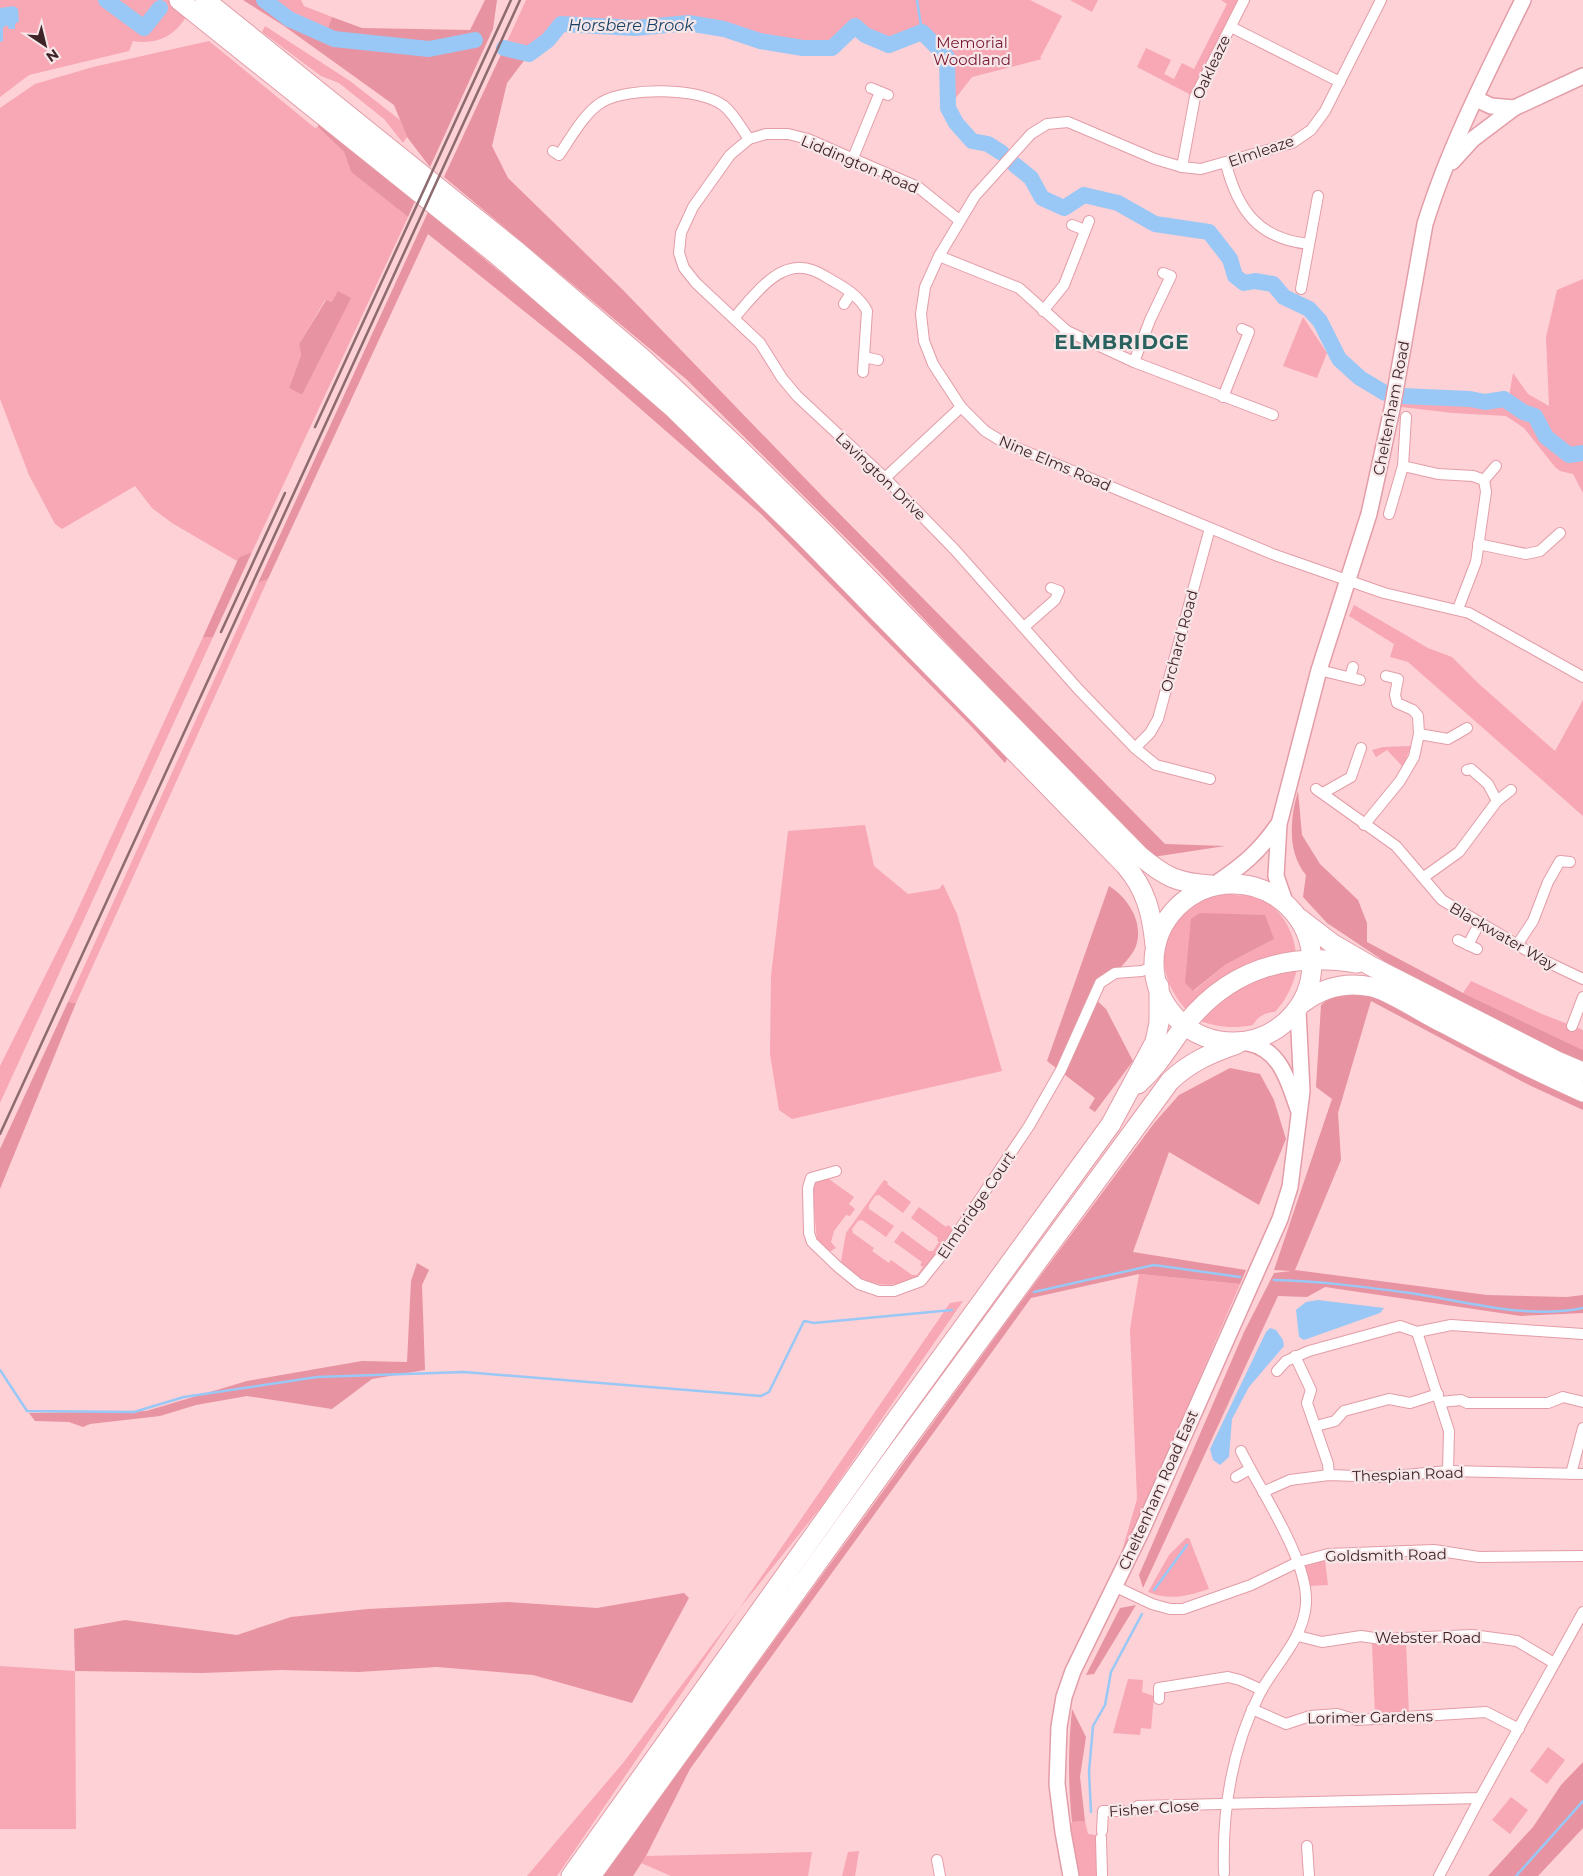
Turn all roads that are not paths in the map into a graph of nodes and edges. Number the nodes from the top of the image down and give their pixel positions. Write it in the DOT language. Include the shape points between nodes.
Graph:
graph roads {
  1 [pos="179,0"];
  2 [pos="205,0"];
  3 [pos="1244,0"];
  4 [pos="1381,0"];
  5 [pos="1523,0"];
  6 [pos="1231,27"];
  7 [pos="1583,76"];
  8 [pos="1340,82"];
  9 [pos="880,92"];
  10 [pos="1476,99"];
  11 [pos="1514,108"];
  12 [pos="749,139"];
  13 [pos="559,155"];
  14 [pos="853,158"];
  15 [pos="1226,164"];
  16 [pos="1182,167"];
  17 [pos="1445,170"];
  18 [pos="1318,196"];
  19 [pos="959,220"];
  20 [pos="1072,225"];
  21 [pos="1309,244"];
  22 [pos="939,256"];
  23 [pos="1171,276"];
  24 [pos="1301,289"];
  25 [pos="851,293"];
  26 [pos="844,304"];
  27 [pos="1044,311"];
  28 [pos="734,318"];
  29 [pos="1066,331"];
  30 [pos="1250,332"];
  31 [pos="1060,340"];
  32 [pos="864,358"];
  33 [pos="878,360"];
  34 [pos="1134,362"];
  35 [pos="863,372"];
  36 [pos="1224,397"];
  37 [pos="961,406"];
  38 [pos="1273,415"];
  39 [pos="1406,417"];
  40 [pos="1404,466"];
  41 [pos="1496,466"];
  42 [pos="885,478"];
  43 [pos="1484,480"];
  44 [pos="1394,510"];
  45 [pos="1210,528"];
  46 [pos="1560,533"];
  47 [pos="1478,544"];
  48 [pos="1349,582"];
  49 [pos="1059,591"];
  50 [pos="1458,609"];
  51 [pos="1024,627"];
  52 [pos="1319,670"];
  53 [pos="1354,675"];
  54 [pos="1386,676"];
  55 [pos="1583,677"];
  56 [pos="1467,728"];
  57 [pos="1419,734"];
  58 [pos="1135,748"];
  59 [pos="1361,748"];
  60 [pos="1466,770"];
  61 [pos="1210,779"];
  62 [pos="1510,790"];
  63 [pos="1497,800"];
  64 [pos="1278,824"];
  65 [pos="1364,825"];
  66 [pos="1561,850"];
  67 [pos="1424,877"];
  68 [pos="1213,884"];
  69 [pos="1291,909"];
  70 [pos="1480,922"];
  71 [pos="1458,940"];
  72 [pos="1155,945"];
  73 [pos="1518,945"];
  74 [pos="1309,959"];
  75 [pos="1154,966"];
  76 [pos="1371,966"];
  77 [pos="1583,980"];
  78 [pos="1159,986"];
  79 [pos="1583,997"];
  80 [pos="1301,1007"];
  81 [pos="1186,1024"];
  82 [pos="1572,1026"];
  83 [pos="1242,1044"];
  84 [pos="1583,1072"];
  85 [pos="1583,1092"];
  86 [pos="1127,1095"];
  87 [pos="1298,1110"];
  88 [pos="836,1171"];
  89 [pos="1417,1332"];
  90 [pos="1583,1334"];
  91 [pos="1295,1356"];
  92 [pos="1277,1371"];
  93 [pos="1439,1398"];
  94 [pos="1583,1402"];
  95 [pos="1316,1426"];
  96 [pos="1583,1428"];
  97 [pos="1241,1452"];
  98 [pos="1250,1469"];
  99 [pos="1448,1471"];
  100 [pos="1571,1474"];
  101 [pos="1583,1474"];
  102 [pos="1329,1475"];
  103 [pos="1236,1477"];
  104 [pos="1263,1492"];
  105 [pos="1583,1556"];
  106 [pos="1298,1562"];
  107 [pos="1114,1586"];
  108 [pos="1583,1612"];
  109 [pos="1298,1636"];
  110 [pos="1554,1663"];
  111 [pos="1262,1690"];
  112 [pos="1159,1699"];
  113 [pos="1252,1709"];
  114 [pos="1518,1729"];
  115 [pos="1480,1798"];
  116 [pos="1226,1803"];
  117 [pos="1307,1846"];
  118 [pos="936,1860"];
  119 [pos="1224,1873"];
  120 [pos="571,1876"];
  121 [pos="591,1876"];
  122 [pos="940,1876"];
  123 [pos="1071,1876"];
  124 [pos="1102,1876"];
  125 [pos="1309,1876"];
  126 [pos="1439,1876"];
  1 -- 72 [label="highway" via="535,286 630,368 723,455 1125,865 1146,897"];
  2 -- 68 [label="highway" via="548,276 685,398 821,530 1139,855 1173,879"];
  3 -- 6 [label="street, Oakleaze"];
  4 -- 8 [label="street, Elmleaze"];
  5 -- 10 [label="main road, Cheltenham Road"];
  6 -- 8 [label="street"];
  6 -- 16 [label="street, Oakleaze" via="1195,96"];
  7 -- 11 [label="main road"];
  8 -- 15 [label="street, Elmleaze" via="1311,130 1292,143"];
  9 -- 14 [label="street"];
  10 -- 11 [label="main road" via="1491,106"];
  10 -- 17 [label="main road, Cheltenham Road"];
  11 -- 17 [label="main road" via="1473,139"];
  12 -- 13 [label="street" via="723,106 705,96 628,93 602,102 581,123"];
  12 -- 14 [label="street, Liddington Road" via="766,134 788,134"];
  12 -- 28 [label="street, Lavington Drive" via="730,155 693,208 682,233 679,253 684,268 696,283"];
  14 -- 19 [label="street, Liddington Road" via="918,187"];
  15 -- 16 [label="street, Elmleaze" via="1201,170"];
  15 -- 21 [label="street" via="1232,190 1251,218 1277,238"];
  16 -- 19 [label="street, Elmleaze" via="1068,122 1047,124 1022,143 975,196"];
  17 -- 48 [label="main road, Cheltenham Road" via="1425,224 1392,409"];
  18 -- 21 [label="street"];
  19 -- 22 [label="street, Nine Elms Road"];
  20 -- 27 [label="street" via="1087,226 1064,285"];
  21 -- 24 [label="street"];
  22 -- 27 [label="street" via="1019,288"];
  22 -- 37 [label="street, Nine Elms Road" via="923,297 924,341 933,364"];
  23 -- 34 [label="street"];
  25 -- 26 [label="street"];
  25 -- 28 [label="street" via="811,270 792,268 766,283"];
  25 -- 32 [label="street" via="867,311"];
  27 -- 29 [label="street"];
  28 -- 42 [label="street, Lavington Drive" via="760,343 797,396"];
  29 -- 31 [label="street"];
  29 -- 34 [label="street"];
  30 -- 36 [label="street"];
  32 -- 33 [label="street"];
  32 -- 35 [label="street"];
  34 -- 36 [label="street"];
  36 -- 38 [label="street"];
  37 -- 42 [label="street"];
  37 -- 45 [label="street, Nine Elms Road" via="985,432 1003,442"];
  39 -- 40 [label="street"];
  40 -- 43 [label="street"];
  40 -- 44 [label="street"];
  41 -- 43 [label="street"];
  42 -- 51 [label="street, Lavington Drive"];
  43 -- 47 [label="street" via="1486,492"];
  45 -- 48 [label="street, Nine Elms Road"];
  45 -- 58 [label="street, Orchard Road" via="1158,719 1150,734"];
  46 -- 47 [label="street" via="1547,537 1540,551 1526,554"];
  47 -- 50 [label="street" via="1476,562"];
  48 -- 50 [label="street, Nine Elms Road" via="1402,598"];
  48 -- 52 [label="main road, Cheltenham Road"];
  49 -- 51 [label="street" via="1055,600"];
  50 -- 55 [label="street, Nine Elms Road" via="1484,620"];
  51 -- 58 [label="street, Lavington Drive"];
  52 -- 53 [label="street"];
  52 -- 64 [label="main road, Cheltenham Road"];
  54 -- 57 [label="street" via="1398,679 1397,703 1418,716"];
  56 -- 57 [label="street" via="1448,739"];
  57 -- 65 [label="street" via="1409,768"];
  58 -- 61 [label="street, Lavington Drive" via="1156,765 1195,780"];
  59 -- 65 [label="street, Blackwater Way" via="1351,777 1319,791"];
  60 -- 63 [label="street" via="1471,769 1488,784"];
  62 -- 63 [label="street"];
  63 -- 67 [label="street" via="1459,852"];
  64 -- 68 [label="main road, Cheltenham Road" via="1244,865"];
  64 -- 69 [label="main road, Cheltenham Road" via="1276,876"];
  65 -- 67 [label="street, Blackwater Way" via="1396,846"];
  66 -- 73 [label="street" via="1565,862 1548,882 1533,920"];
  67 -- 70 [label="street, Blackwater Way" via="1442,900"];
  68 -- 69 [label="highway" via="1246,885 1268,892"];
  68 -- 72 [label="highway" via="1197,890 1175,908"];
  69 -- 74 [label="highway" via="1306,938"];
  69 -- 76 [label="highway" via="1333,944"];
  70 -- 71 [label="street" via="1473,947"];
  70 -- 73 [label="street, Blackwater Way"];
  72 -- 75 [label="highway"];
  73 -- 77 [label="street, Blackwater Way"];
  74 -- 76 [label="highway"];
  74 -- 80 [label="highway"];
  74 -- 81 [label="highway" via="1277,963 1251,972 1224,988"];
  75 -- 78 [label="highway"];
  75 -- 88 [label="street, Elmbridge Court" via="1115,973 1100,983 1061,1070 1029,1126 945,1251 921,1281 894,1291 878,1291 859,1284 812,1242 808,1188 811,1178"];
  76 -- 84 [label="highway"];
  78 -- 81 [label="highway" via="1168,1004"];
  78 -- 86 [label="highway" via="1159,1023 1155,1042"];
  79 -- 82 [label="street" via="1572,1009"];
  80 -- 83 [label="highway" via="1278,1029"];
  80 -- 85 [label="highway" via="1314,994 1331,987 1373,987"];
  80 -- 87 [label="main road, Cheltenham Road East" via="1302,1091"];
  81 -- 83 [label="highway" via="1203,1035"];
  81 -- 86 [label="highway" via="1157,1068"];
  83 -- 87 [label="main road, Cheltenham Road East" via="1259,1045 1278,1061 1287,1076"];
  83 -- 121 [label="highway" via="1200,1058 1170,1081"];
  86 -- 120 [label="highway" via="1091,1153 898,1416"];
  87 -- 107 [label="main road, Cheltenham Road East" via="1294,1163 1280,1219"];
  89 -- 90 [label="street" via="1451,1324"];
  89 -- 91 [label="street" via="1400,1326"];
  89 -- 93 [label="street"];
  91 -- 92 [label="street"];
  91 -- 95 [label="street" via="1311,1390 1307,1403"];
  93 -- 94 [label="street" via="1467,1403 1548,1403 1563,1397"];
  93 -- 95 [label="street" via="1410,1403 1389,1399 1344,1411 1335,1421"];
  93 -- 99 [label="street" via="1449,1430"];
  95 -- 102 [label="street"];
  96 -- 100 [label="street"];
  97 -- 98 [label="street"];
  98 -- 103 [label="street"];
  98 -- 104 [label="street"];
  99 -- 100 [label="street, Thespian Road"];
  99 -- 102 [label="street, Thespian Road" via="1383,1477"];
  100 -- 101 [label="street, Thespian Road"];
  102 -- 104 [label="street, Thespian Road" via="1290,1480"];
  104 -- 106 [label="street"];
  105 -- 106 [label="street, Goldsmith Road" via="1480,1557 1434,1550 1328,1554"];
  106 -- 107 [label="street, Goldsmith Road" via="1251,1585 1183,1609 1170,1609"];
  106 -- 109 [label="street" via="1306,1603"];
  107 -- 123 [label="main road, Cheltenham Road East" via="1073,1670 1058,1727 1058,1798"];
  108 -- 110 [label="street"];
  109 -- 110 [label="street, Webster Road" via="1322,1642 1360,1636 1381,1639 1472,1635 1517,1641"];
  109 -- 111 [label="street"];
  110 -- 114 [label="street"];
  111 -- 112 [label="street" via="1228,1677 1159,1688"];
  111 -- 113 [label="street"];
  113 -- 114 [label="street, Lorimer Gardens" via="1286,1724 1310,1716 1337,1714 1357,1720 1486,1712"];
  113 -- 116 [label="street" via="1237,1751"];
  114 -- 115 [label="street"];
  115 -- 116 [label="street"];
  115 -- 126 [label="street"];
  116 -- 119 [label="street"];
  116 -- 124 [label="street, Fisher Close" via="1138,1806 1132,1810 1103,1811"];
  117 -- 125 [label="street"];
  118 -- 122 [label="street"];
}
